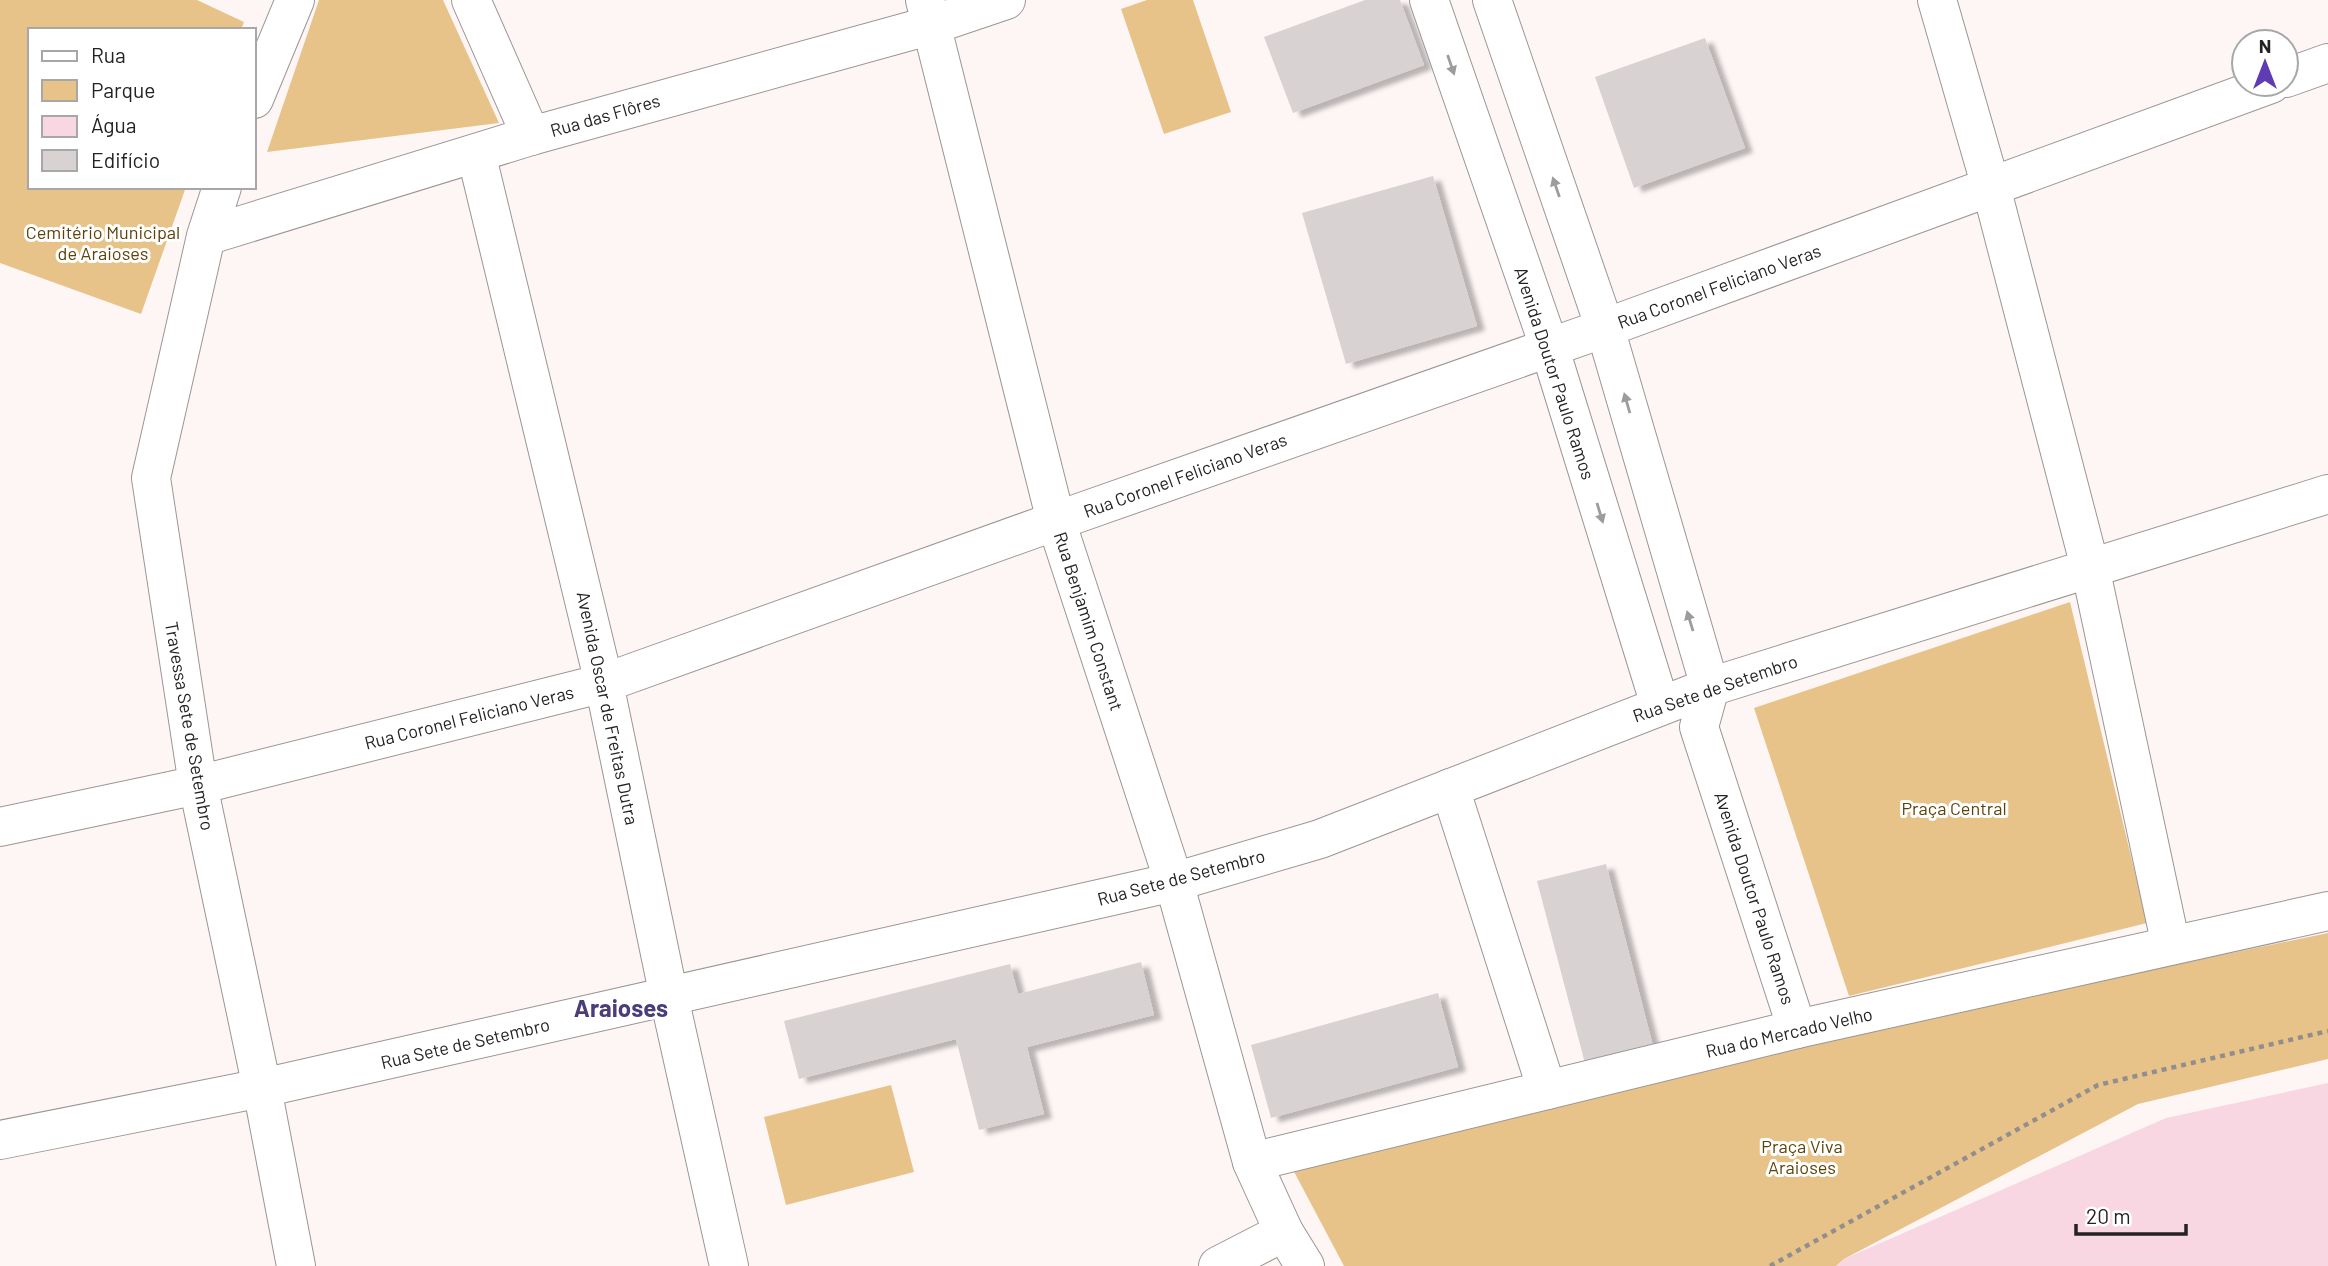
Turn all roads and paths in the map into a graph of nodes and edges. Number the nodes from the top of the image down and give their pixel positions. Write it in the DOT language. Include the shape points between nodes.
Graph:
graph roads {
  1 [pos="295,0"];
  2 [pos="471,0"];
  3 [pos="1006,0"];
  4 [pos="1429,0"];
  5 [pos="1492,0"];
  6 [pos="1937,0"];
  7 [pos="929,12"];
  8 [pos="2328,63"];
  9 [pos="2300,73"];
  10 [pos="256,94"];
  11 [pos="2233,98"];
  12 [pos="531,136"];
  13 [pos="477,153"];
  14 [pos="1991,187"];
  15 [pos="221,189"];
  16 [pos="206,236"];
  17 [pos="1605,328"];
  18 [pos="1549,346"];
  19 [pos="2328,494"];
  20 [pos="1056,521"];
  21 [pos="2090,567"];
  22 [pos="604,684"];
  23 [pos="1710,687"];
  24 [pos="1660,705"];
  25 [pos="1699,727"];
  26 [pos="198,785"];
  27 [pos="1450,788"];
  28 [pos="0,827"];
  29 [pos="1174,882"];
  30 [pos="2328,911"];
  31 [pos="2171,946"];
  32 [pos="669,997"];
  33 [pos="1797,1029"];
  34 [pos="2328,1031"];
  35 [pos="262,1088"];
  36 [pos="1547,1090"];
  37 [pos="0,1140"];
  38 [pos="1252,1162"];
  39 [pos="1284,1232"];
  40 [pos="296,1266"];
  41 [pos="729,1266"];
  42 [pos="1218,1266"];
  43 [pos="1305,1266"];
  44 [pos="1770,1266"];
  1 -- 10 [label="street"];
  2 -- 12 [label="street"];
  3 -- 7 [label="street, Rua das Flôres"];
  4 -- 18 [label="street, Avenida Doutor Paulo Ramos, one-way"];
  17 -- 5 [label="street, one-way"];
  6 -- 14 [label="street"];
  7 -- 12 [label="street, Rua das Flôres"];
  7 -- 20 [label="street, Rua Benjamim Constant"];
  8 -- 9 [label="street"];
  11 -- 14 [label="street, Rua Coronel Feliciano Veras"];
  12 -- 13 [label="street, Rua das Flôres"];
  13 -- 16 [label="street, Rua das Flôres"];
  13 -- 22 [label="street, Avenida Oscar de Freitas Dutra"];
  14 -- 17 [label="street, Rua Coronel Feliciano Veras"];
  14 -- 21 [label="street"];
  15 -- 16 [label="street, Travessa Sete de Setembro"];
  16 -- 26 [label="street, Travessa Sete de Setembro" via="151,478"];
  17 -- 18 [label="street, Rua Coronel Feliciano Veras"];
  23 -- 17 [label="street, one-way"];
  18 -- 20 [label="street, Rua Coronel Feliciano Veras"];
  18 -- 24 [label="street, Avenida Doutor Paulo Ramos, one-way"];
  19 -- 21 [label="street, Rua Sete de Setembro"];
  20 -- 22 [label="street, Rua Coronel Feliciano Veras"];
  20 -- 29 [label="street, Rua Benjamim Constant"];
  21 -- 23 [label="street, Rua Sete de Setembro"];
  21 -- 31 [label="street"];
  22 -- 26 [label="street, Rua Coronel Feliciano Veras"];
  22 -- 32 [label="street, Avenida Oscar de Freitas Dutra"];
  23 -- 24 [label="street, Rua Sete de Setembro"];
  23 -- 25 [label="street"];
  24 -- 25 [label="street"];
  24 -- 27 [label="street, Rua Sete de Setembro"];
  25 -- 33 [label="street, Avenida Doutor Paulo Ramos"];
  26 -- 28 [label="street, Rua Coronel Feliciano Veras"];
  26 -- 35 [label="street, Travessa Sete de Setembro"];
  27 -- 29 [label="street, Rua Sete de Setembro" via="1320,839"];
  27 -- 36 [label="street"];
  29 -- 32 [label="street, Rua Sete de Setembro"];
  29 -- 38 [label="street, Rua Benjamim Constant"];
  30 -- 31 [label="street, Rua do Mercado Velho"];
  31 -- 33 [label="street, Rua do Mercado Velho"];
  32 -- 35 [label="street, Rua Sete de Setembro"];
  32 -- 41 [label="street, Avenida Oscar de Freitas Dutra"];
  33 -- 36 [label="street, Rua do Mercado Velho"];
  34 -- 44 [label="path" via="2098,1085"];
  35 -- 37 [label="street, Rua Sete de Setembro"];
  35 -- 40 [label="street, Travessa Sete de Setembro"];
  36 -- 38 [label="street, Rua do Mercado Velho"];
  38 -- 39 [label="street, Rua Benjamim Constant"];
  39 -- 42 [label="street"];
  39 -- 43 [label="street, Rua Benjamim Constant"];
}
